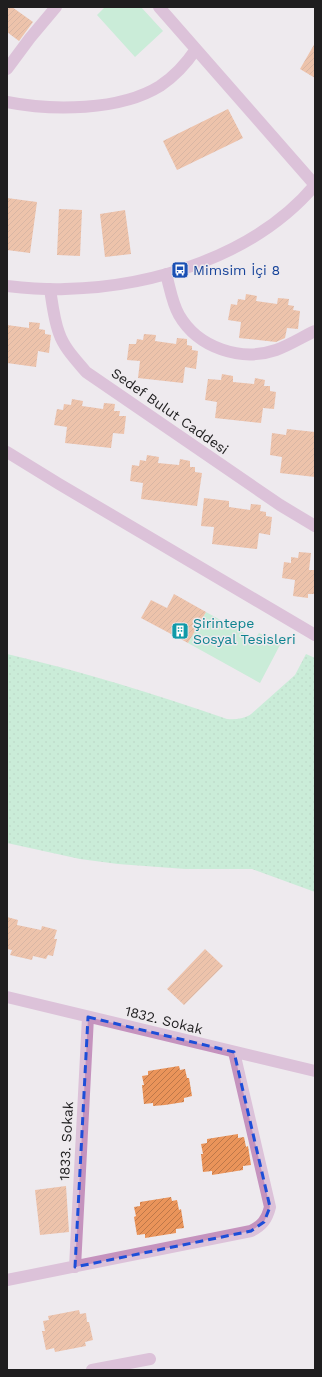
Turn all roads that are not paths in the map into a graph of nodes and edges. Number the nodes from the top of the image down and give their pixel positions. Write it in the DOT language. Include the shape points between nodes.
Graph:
graph roads {
  1 [pos="56,7"];
  2 [pos="159,7"];
  3 [pos="196,49"];
  4 [pos="7,69"];
  5 [pos="7,102"];
  6 [pos="315,185"];
  7 [pos="166,274"];
  8 [pos="7,286"];
  9 [pos="50,289"];
  10 [pos="315,331"];
  11 [pos="7,452"];
  12 [pos="315,526"];
  13 [pos="315,635"];
  14 [pos="7,997"];
  15 [pos="88,1017"];
  16 [pos="234,1052"];
  17 [pos="315,1071"];
  18 [pos="75,1267"];
  19 [pos="7,1280"];
  20 [pos="150,1359"];
  21 [pos="92,1370"];
  1 -- 4 [label="street"];
  2 -- 3 [label="street"];
  3 -- 5 [label="street" via="169,79 147,93 124,101 67,108"];
  3 -- 6 [label="street"];
  6 -- 7 [label="street" via="292,209 256,236 206,260"];
  7 -- 9 [label="street" via="92,288"];
  7 -- 10 [label="street" via="174,304 186,325 194,334 223,350 242,354 264,353"];
  8 -- 9 [label="street"];
  9 -- 12 [label="street, Sedef Bulut Caddesi" via="58,332 75,360 86,372 280,505"];
  11 -- 13 [label="street"];
  14 -- 15 [label="street, 1832. Sokak"];
  15 -- 16 [label="street, 1832. Sokak"];
  15 -- 18 [label="street, 1833. Sokak"];
  16 -- 17 [label="street, 1832. Sokak"];
  16 -- 18 [label="street" via="270,1207 264,1222 251,1231"];
  18 -- 19 [label="street"];
  20 -- 21 [label="street"];
}
